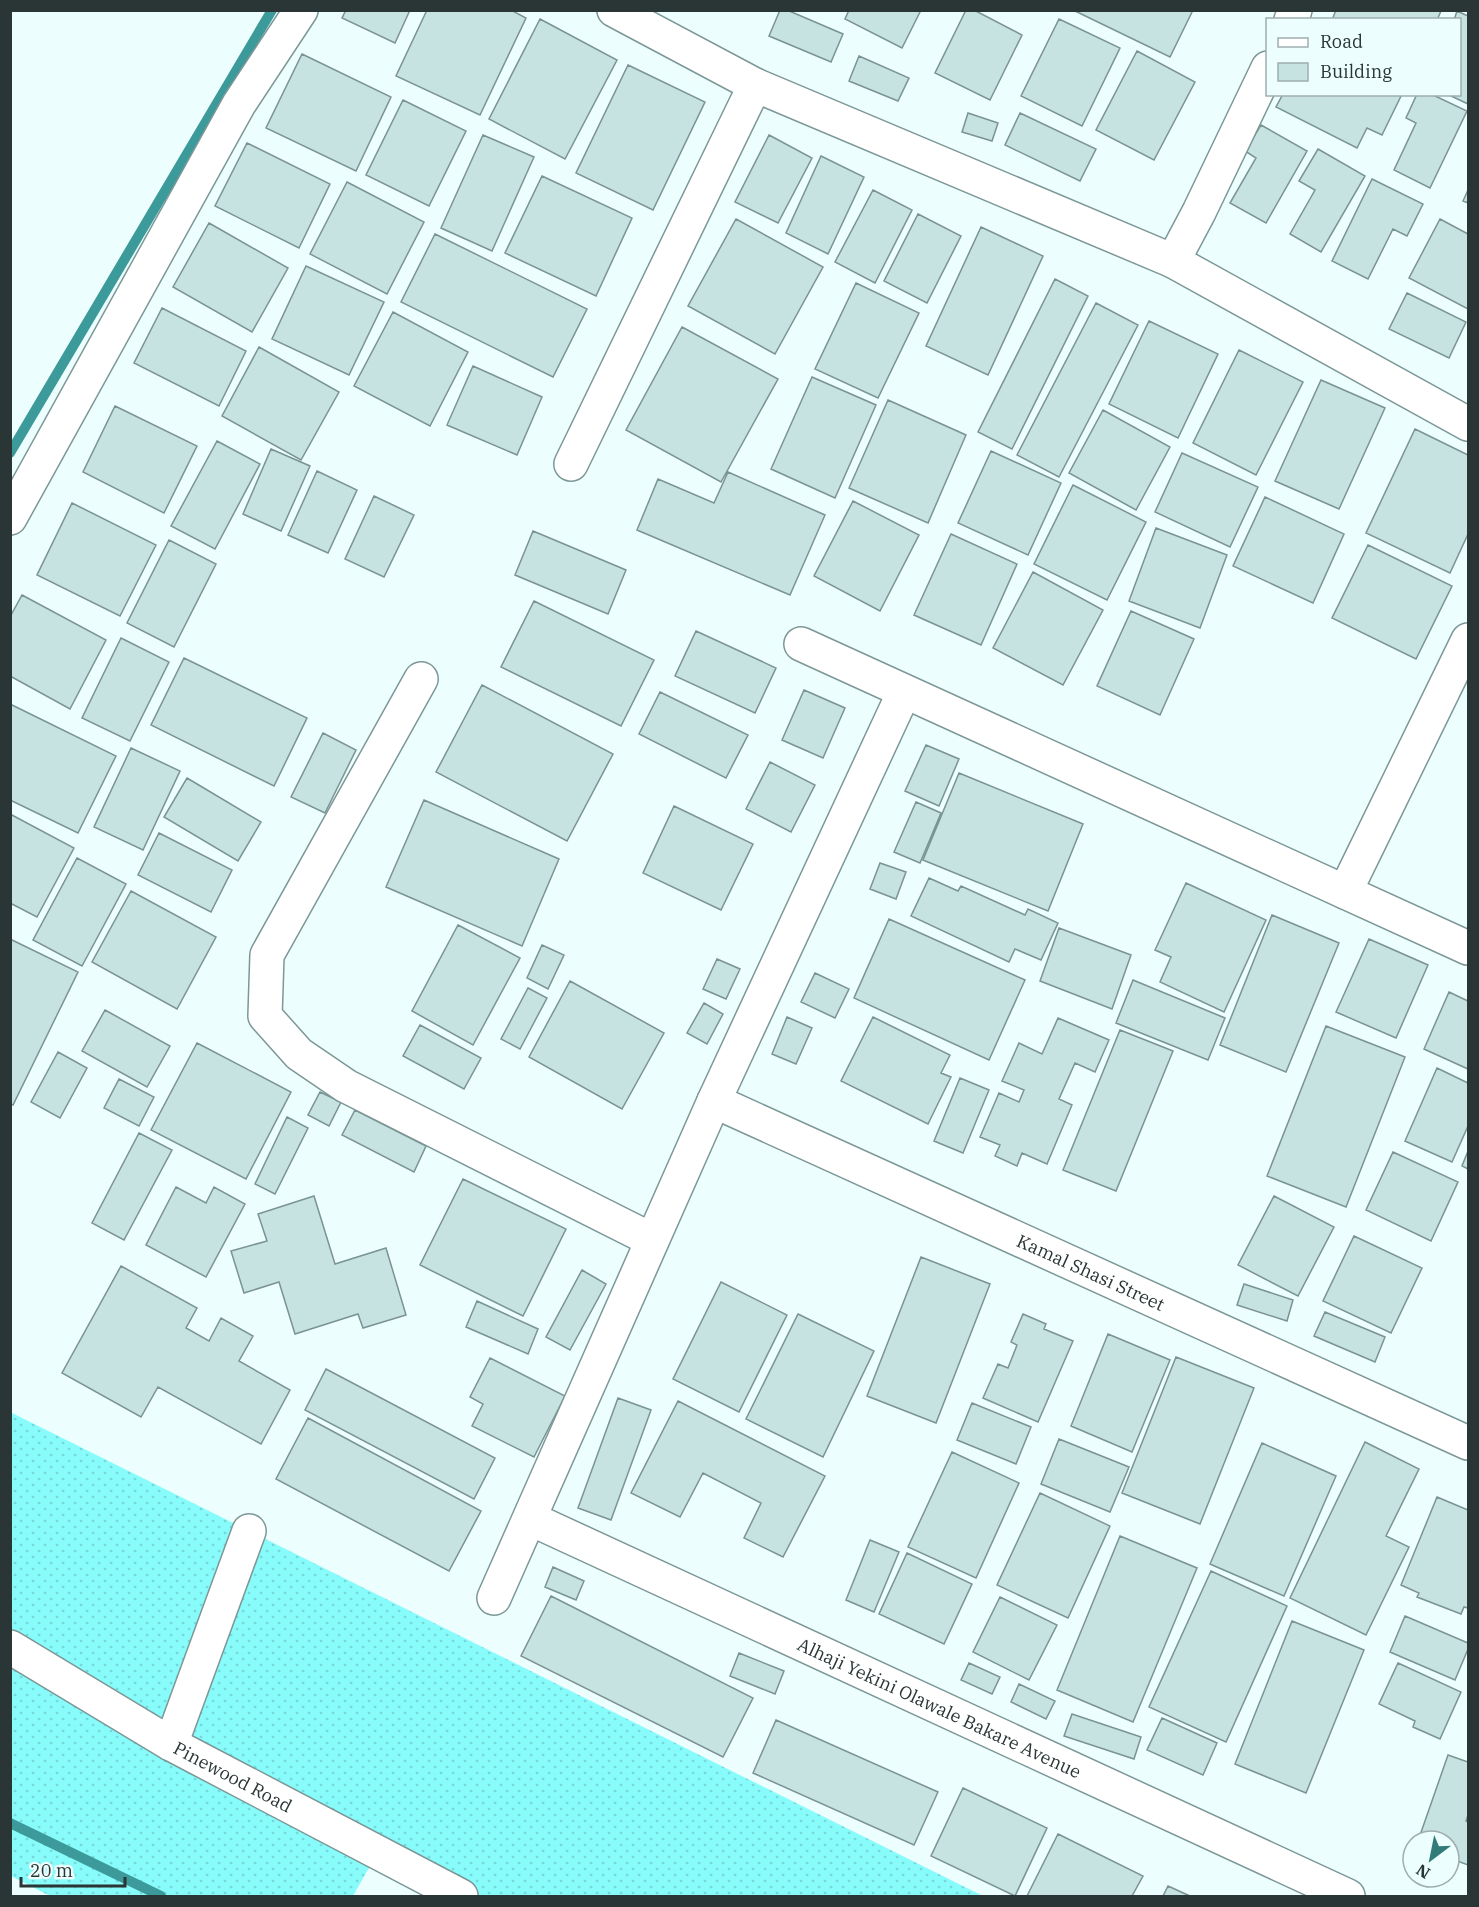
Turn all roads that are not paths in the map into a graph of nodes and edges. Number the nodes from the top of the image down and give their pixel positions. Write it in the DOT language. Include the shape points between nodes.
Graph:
graph roads {
  1 [pos="301,10"];
  2 [pos="614,10"];
  3 [pos="1266,72"];
  4 [pos="755,85"];
  5 [pos="1173,261"];
  6 [pos="1468,424"];
  7 [pos="571,464"];
  8 [pos="10,518"];
  9 [pos="1468,640"];
  10 [pos="801,644"];
  11 [pos="421,679"];
  12 [pos="904,692"];
  13 [pos="1345,892"];
  14 [pos="1468,948"];
  15 [pos="714,1101"];
  16 [pos="652,1240"];
  17 [pos="1468,1443"];
  18 [pos="531,1519"];
  19 [pos="249,1531"];
  20 [pos="494,1598"];
  21 [pos="10,1647"];
  22 [pos="171,1744"];
  23 [pos="461,1896"];
  24 [pos="1348,1896"];
  1 -- 8 [label="street" via="239,104"];
  2 -- 4 [label="street"];
  3 -- 5 [label="street"];
  4 -- 5 [label="street"];
  4 -- 7 [label="street"];
  5 -- 6 [label="street"];
  9 -- 13 [label="street"];
  10 -- 12 [label="street"];
  11 -- 16 [label="street" via="267,955 265,1016 298,1054 346,1086"];
  12 -- 13 [label="street"];
  12 -- 15 [label="street"];
  13 -- 14 [label="street"];
  15 -- 16 [label="street"];
  15 -- 17 [label="street, Kamal Shasi Street"];
  16 -- 18 [label="street"];
  18 -- 20 [label="street"];
  18 -- 24 [label="street, Alhaji Yekini Olawale Bakare Avenue"];
  19 -- 22 [label="street"];
  21 -- 22 [label="street, Pinewood Road"];
  22 -- 23 [label="street, Pinewood Road"];
}
